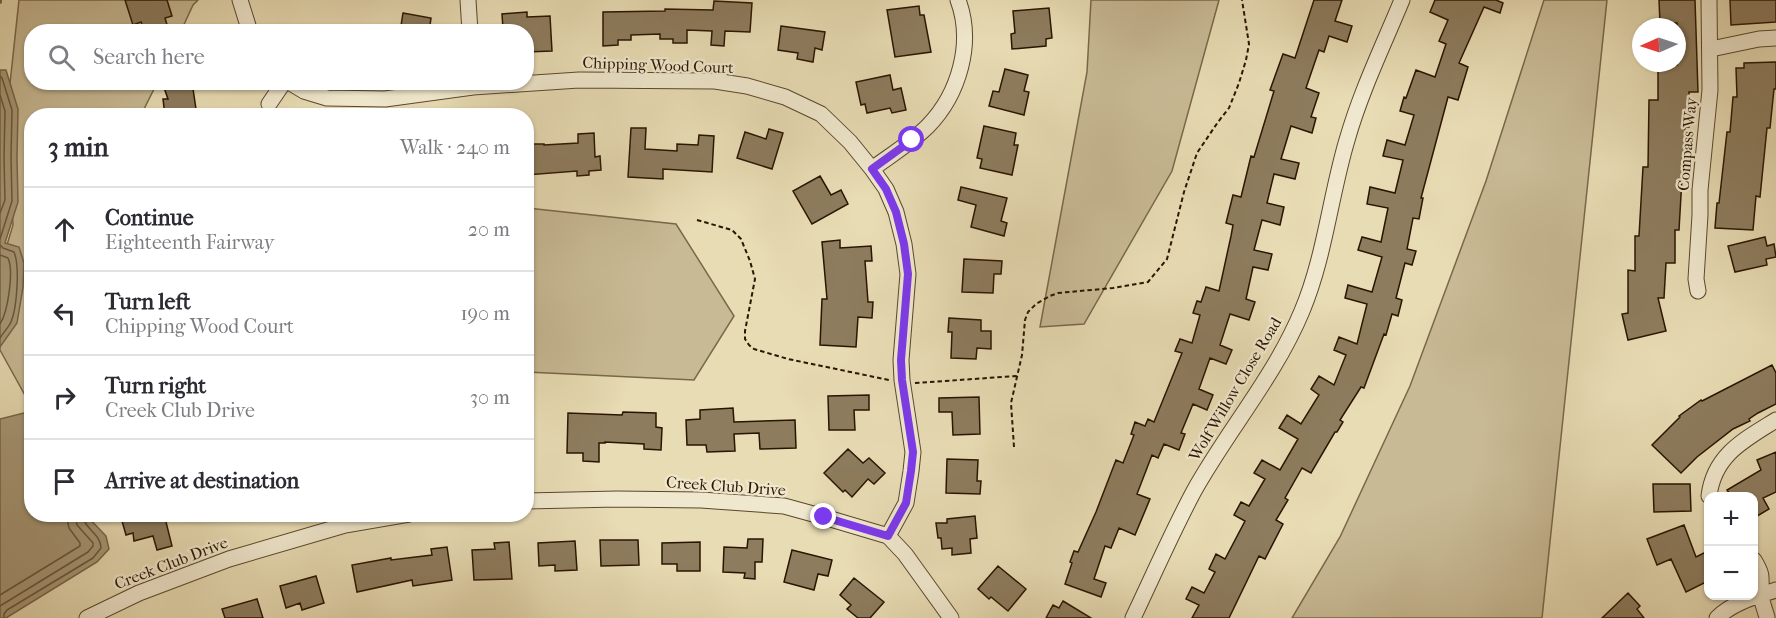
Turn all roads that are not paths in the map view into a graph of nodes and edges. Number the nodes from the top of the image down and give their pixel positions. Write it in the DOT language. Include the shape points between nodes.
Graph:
graph roads {
  1 [pos="240,0"];
  2 [pos="468,0"];
  3 [pos="958,0"];
  4 [pos="1402,0"];
  5 [pos="1709,0"];
  6 [pos="248,24"];
  7 [pos="470,24"];
  8 [pos="1776,38"];
  9 [pos="1711,49"];
  10 [pos="534,82"];
  11 [pos="280,90"];
  12 [pos="302,90"];
  13 [pos="442,90"];
  14 [pos="269,104"];
  15 [pos="872,169"];
  16 [pos="1698,291"];
  17 [pos="1776,420"];
  18 [pos="1710,492"];
  19 [pos="534,501"];
  20 [pos="362,522"];
  21 [pos="888,536"];
  22 [pos="1758,566"];
  23 [pos="1764,592"];
  24 [pos="1776,617"];
  25 [pos="87,618"];
  26 [pos="951,618"];
  27 [pos="1133,618"];
  28 [pos="1717,618"];
  29 [pos="1766,618"];
  1 -- 6 [label="street"];
  2 -- 7 [label="street"];
  3 -- 15 [label="street" via="964,44 953,89 928,126"];
  4 -- 27 [label="street, Wolf Willow Close Road" via="1347,138 1320,257 1301,313 1284,349 1194,491"];
  5 -- 9 [label="street, Compass Way"];
  8 -- 9 [label="street"];
  9 -- 16 [label="street, Compass Way" via="1700,190"];
  10 -- 15 [label="street, Chipping Wood Court" via="715,81 747,86 785,97 821,114"];
  11 -- 14 [label="street"];
  12 -- 13 [label="street, Chipping Wood Court" via="327,98 385,99"];
  15 -- 21 [label="street, Chipping Wood Court" via="896,212 908,274 901,360 913,452 906,503"];
  17 -- 18 [label="street" via="1740,443 1724,459 1717,467"];
  19 -- 21 [label="street, Creek Club Drive" via="701,500 784,506"];
  20 -- 25 [label="street, Creek Club Drive" via="230,559 139,593"];
  21 -- 26 [label="street"];
  22 -- 23 [label="street"];
  23 -- 28 [label="street"];
  23 -- 29 [label="street"];
  24 -- 29 [label="street"];
}
